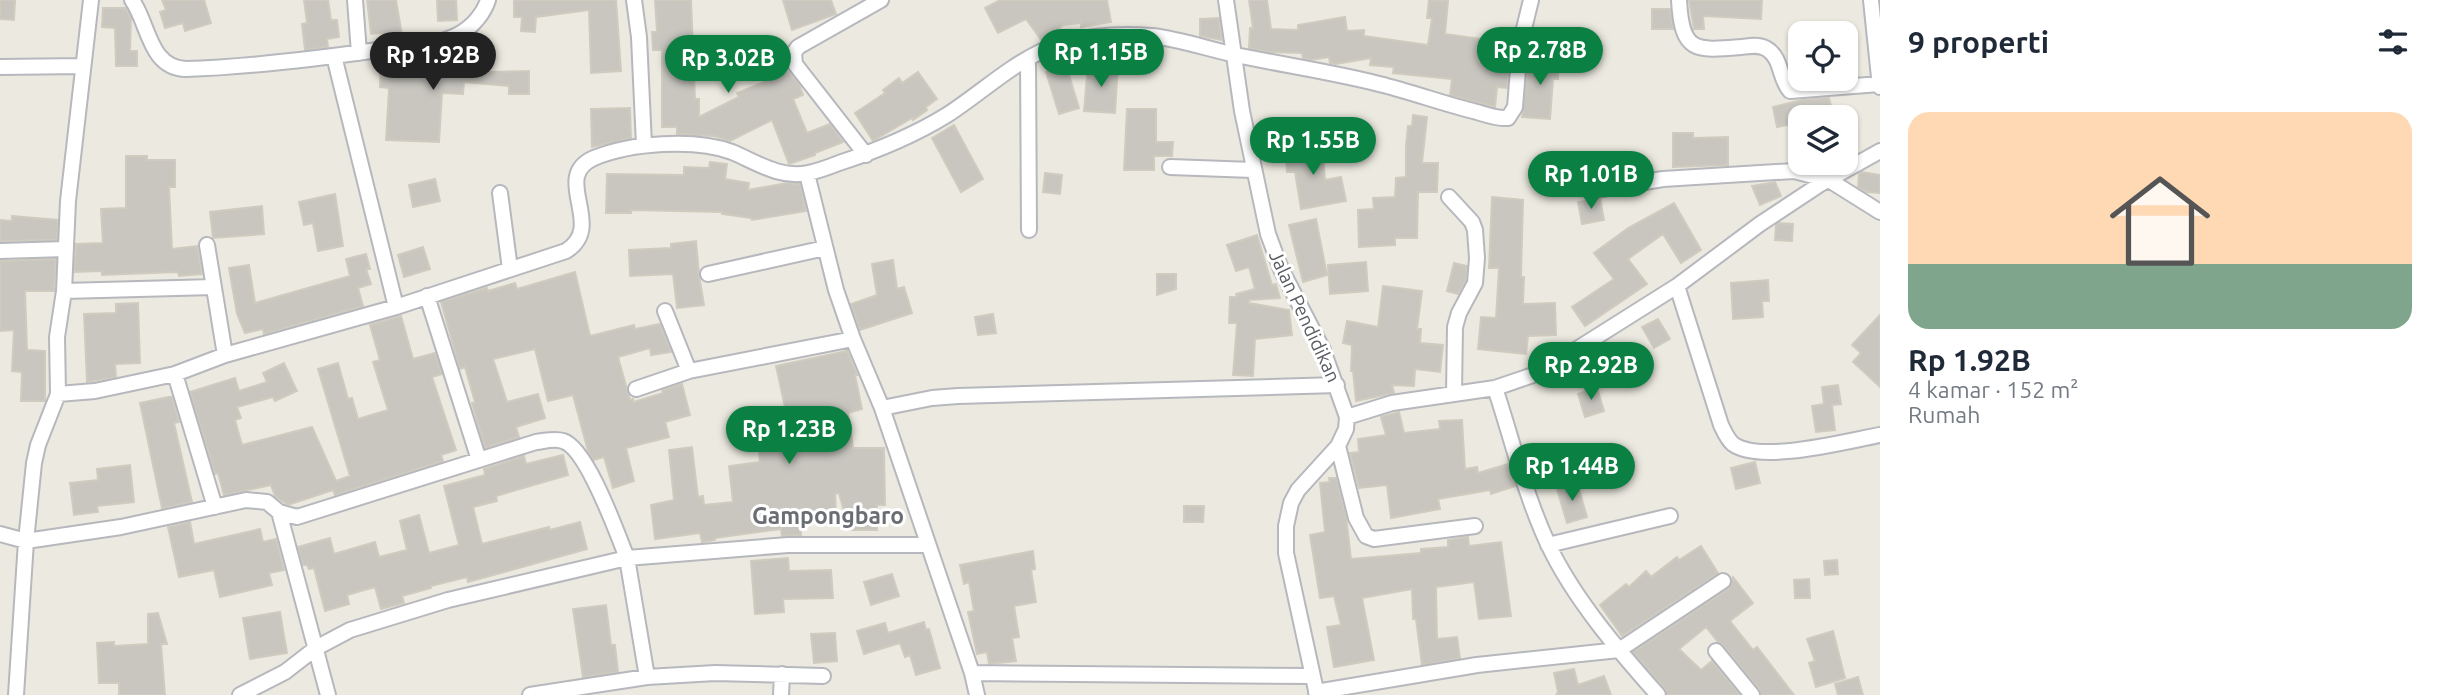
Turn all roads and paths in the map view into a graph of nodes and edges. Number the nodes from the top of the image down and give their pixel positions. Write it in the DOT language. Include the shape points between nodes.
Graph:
graph roads {
  1 [pos="91,0"];
  2 [pos="132,0"];
  3 [pos="355,0"];
  4 [pos="488,0"];
  5 [pos="634,0"];
  6 [pos="881,0"];
  7 [pos="1226,0"];
  8 [pos="1531,0"];
  9 [pos="1679,0"];
  10 [pos="1871,0"];
  11 [pos="359,53"];
  12 [pos="1235,54"];
  13 [pos="334,56"];
  14 [pos="1028,59"];
  15 [pos="0,66"];
  16 [pos="83,66"];
  17 [pos="1880,85"];
  18 [pos="644,145"];
  19 [pos="1880,151"];
  20 [pos="866,155"];
  21 [pos="1170,167"];
  22 [pos="1253,170"];
  23 [pos="807,174"];
  24 [pos="1829,180"];
  25 [pos="1590,191"];
  26 [pos="500,193"];
  27 [pos="1449,197"];
  28 [pos="1880,212"];
  29 [pos="1029,230"];
  30 [pos="207,245"];
  31 [pos="825,248"];
  32 [pos="66,249"];
  33 [pos="0,251"];
  34 [pos="510,269"];
  35 [pos="708,274"];
  36 [pos="1677,286"];
  37 [pos="214,287"];
  38 [pos="64,291"];
  39 [pos="427,296"];
  40 [pos="396,307"];
  41 [pos="665,311"];
  42 [pos="853,339"];
  43 [pos="225,355"];
  44 [pos="690,371"];
  45 [pos="175,374"];
  46 [pos="1337,385"];
  47 [pos="1495,388"];
  48 [pos="636,389"];
  49 [pos="1454,393"];
  50 [pos="58,394"];
  51 [pos="882,408"];
  52 [pos="1347,417"];
  53 [pos="1880,435"];
  54 [pos="1338,446"];
  55 [pos="479,460"];
  56 [pos="215,507"];
  57 [pos="279,512"];
  58 [pos="1670,516"];
  59 [pos="1475,526"];
  60 [pos="0,534"];
  61 [pos="26,541"];
  62 [pos="929,545"];
  63 [pos="1548,545"];
  64 [pos="627,558"];
  65 [pos="1723,581"];
  66 [pos="316,648"];
  67 [pos="1619,650"];
  68 [pos="1716,651"];
  69 [pos="972,673"];
  70 [pos="782,674"];
  71 [pos="1312,676"];
  72 [pos="647,677"];
  73 [pos="823,677"];
  74 [pos="1317,694"];
  75 [pos="16,695"];
  76 [pos="240,695"];
  77 [pos="328,695"];
  78 [pos="530,695"];
  79 [pos="781,695"];
  80 [pos="977,695"];
  81 [pos="1658,695"];
  82 [pos="1752,695"];
  1 -- 16 [label="street"];
  2 -- 13 [label="street" via="155,49 172,67 212,68"];
  3 -- 11 [label="street"];
  4 -- 11 [label="street" via="477,19 460,34 429,44"];
  5 -- 18 [label="street"];
  6 -- 20 [label="street" via="797,47 794,53 795,64"];
  7 -- 12 [label="street, Jalan Pendidikan"];
  8 -- 12 [label="street" via="1520,45 1516,107 1505,119 1377,84"];
  9 -- 17 [label="street" via="1684,34 1694,46 1768,49 1790,91"];
  10 -- 17 [label="street"];
  11 -- 13 [label="street"];
  12 -- 14 [label="street" via="1133,35 1057,45"];
  12 -- 22 [label="street, Jalan Pendidikan"];
  13 -- 40 [label="street"];
  14 -- 20 [label="street" via="946,116"];
  14 -- 29 [label="street"];
  15 -- 16 [label="street"];
  16 -- 32 [label="street"];
  18 -- 23 [label="street" via="719,149 760,166"];
  18 -- 34 [label="street" via="596,158 577,175 582,224 577,243"];
  19 -- 24 [label="street"];
  20 -- 23 [label="street"];
  21 -- 22 [label="street"];
  22 -- 46 [label="street, Jalan Pendidikan" via="1282,269"];
  23 -- 31 [label="street"];
  24 -- 25 [label="street" via="1794,172 1741,173"];
  24 -- 28 [label="street"];
  24 -- 36 [label="street"];
  26 -- 34 [label="street"];
  27 -- 49 [label="street" via="1472,222 1478,258 1475,283 1455,327"];
  30 -- 37 [label="street"];
  31 -- 35 [label="street"];
  31 -- 42 [label="street"];
  32 -- 33 [label="street"];
  32 -- 38 [label="street"];
  34 -- 39 [label="street"];
  36 -- 47 [label="street" via="1539,373"];
  36 -- 53 [label="street" via="1729,442 1752,451 1780,452"];
  37 -- 38 [label="street"];
  37 -- 43 [label="street"];
  38 -- 50 [label="street" via="57,337"];
  39 -- 40 [label="street"];
  39 -- 55 [label="street"];
  40 -- 43 [label="street"];
  41 -- 44 [label="street"];
  42 -- 44 [label="street"];
  42 -- 51 [label="street"];
  43 -- 45 [label="street"];
  44 -- 48 [label="street"];
  45 -- 50 [label="street"];
  45 -- 56 [label="street"];
  46 -- 51 [label="street" via="958,396"];
  46 -- 52 [label="street, Jalan Pendidikan"];
  47 -- 49 [label="street"];
  47 -- 63 [label="street"];
  49 -- 52 [label="street" via="1392,403"];
  50 -- 61 [label="street" via="36,454"];
  51 -- 62 [label="street"];
  52 -- 54 [label="street"];
  54 -- 59 [label="street" via="1356,518 1366,536 1374,539"];
  54 -- 71 [label="street" via="1298,490 1286,526 1286,553"];
  55 -- 57 [label="street" via="297,517"];
  55 -- 64 [label="street" via="536,442 564,441 587,465"];
  56 -- 57 [label="street" via="261,500"];
  56 -- 61 [label="street"];
  57 -- 66 [label="street"];
  58 -- 63 [label="street"];
  60 -- 61 [label="street"];
  61 -- 75 [label="street"];
  62 -- 64 [label="street" via="788,545"];
  62 -- 69 [label="street"];
  63 -- 67 [label="street"];
  64 -- 66 [label="street" via="447,600 350,630"];
  64 -- 72 [label="street"];
  65 -- 67 [label="street"];
  66 -- 76 [label="street" via="285,672"];
  66 -- 77 [label="street"];
  67 -- 74 [label="street" via="1476,665"];
  67 -- 81 [label="street"];
  68 -- 82 [label="street"];
  69 -- 71 [label="street"];
  69 -- 80 [label="street"];
  70 -- 72 [label="street"];
  70 -- 73 [label="street"];
  70 -- 79 [label="street"];
  71 -- 74 [label="street"];
  72 -- 78 [label="street"];
}
